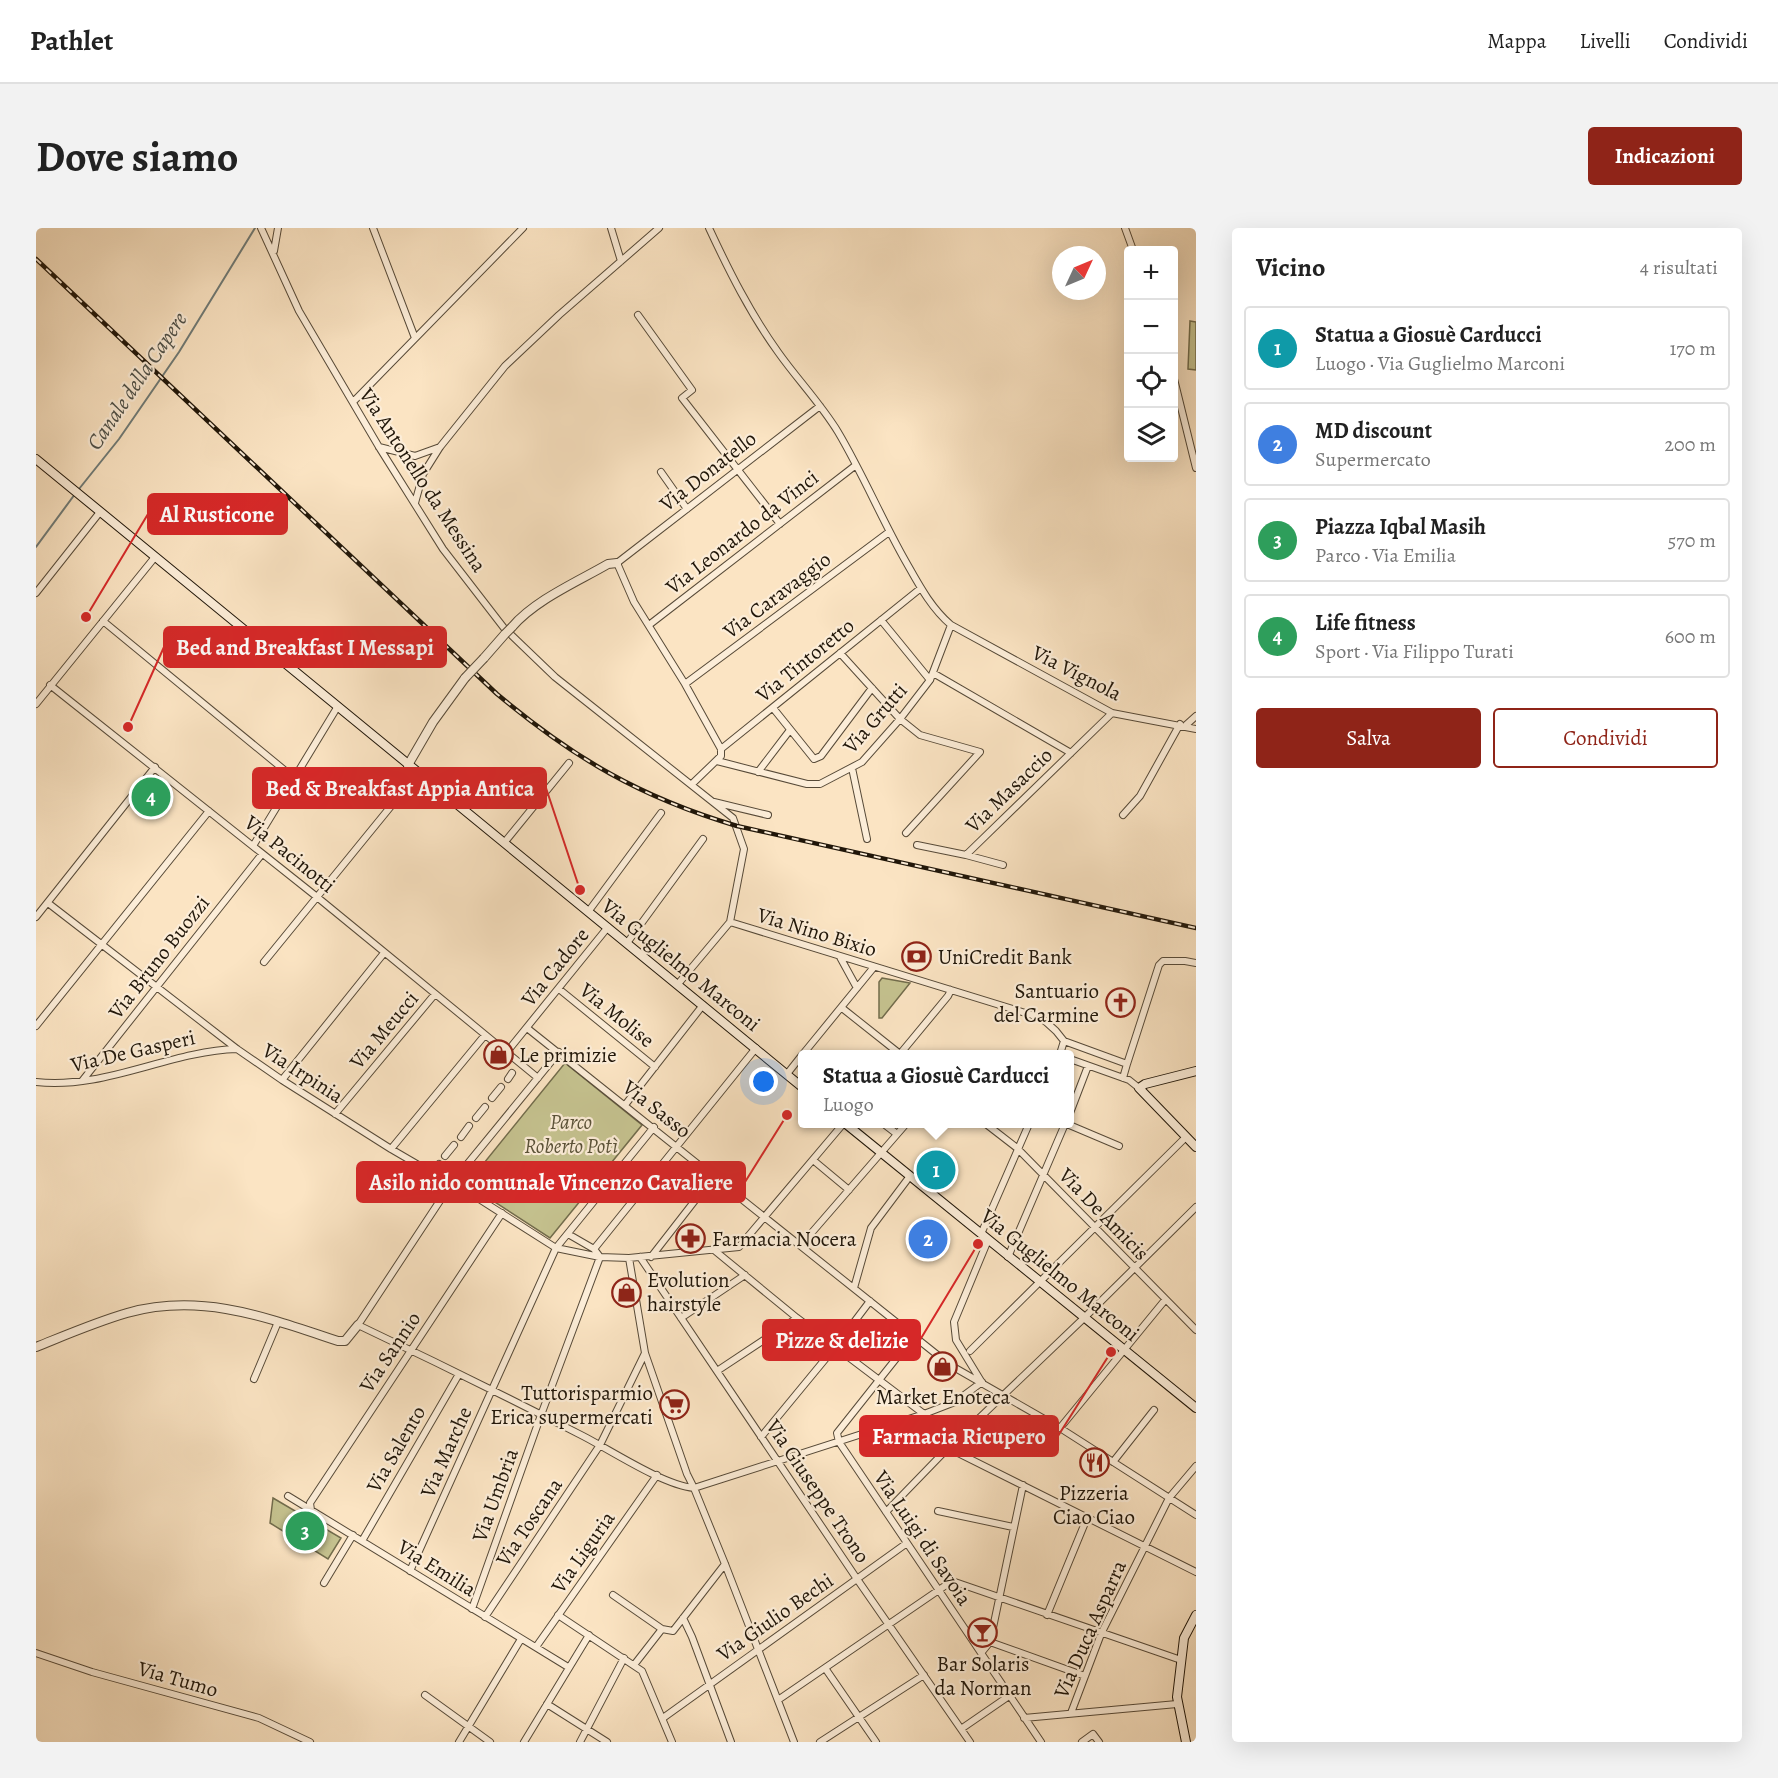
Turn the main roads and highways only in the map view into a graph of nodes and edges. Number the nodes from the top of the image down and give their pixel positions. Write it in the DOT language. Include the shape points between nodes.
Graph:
graph roads {
  1 [pos="36,459"];
  2 [pos="1196,1071"];
  3 [pos="798,1084"];
  4 [pos="849,1128"];
  5 [pos="1196,1147"];
  6 [pos="1195,1406"];
  7 [pos="1196,1615"];
  8 [pos="1186,1742"];
  1 -- 3 [label="main road, Via Guglielmo Marconi"];
  2 -- 5 [label="main road" via="1139,1088"];
  4 -- 6 [label="main road, Via Guglielmo Marconi"];
  7 -- 8 [label="main road" via="1184,1638 1180,1660 1177,1704"];
}
